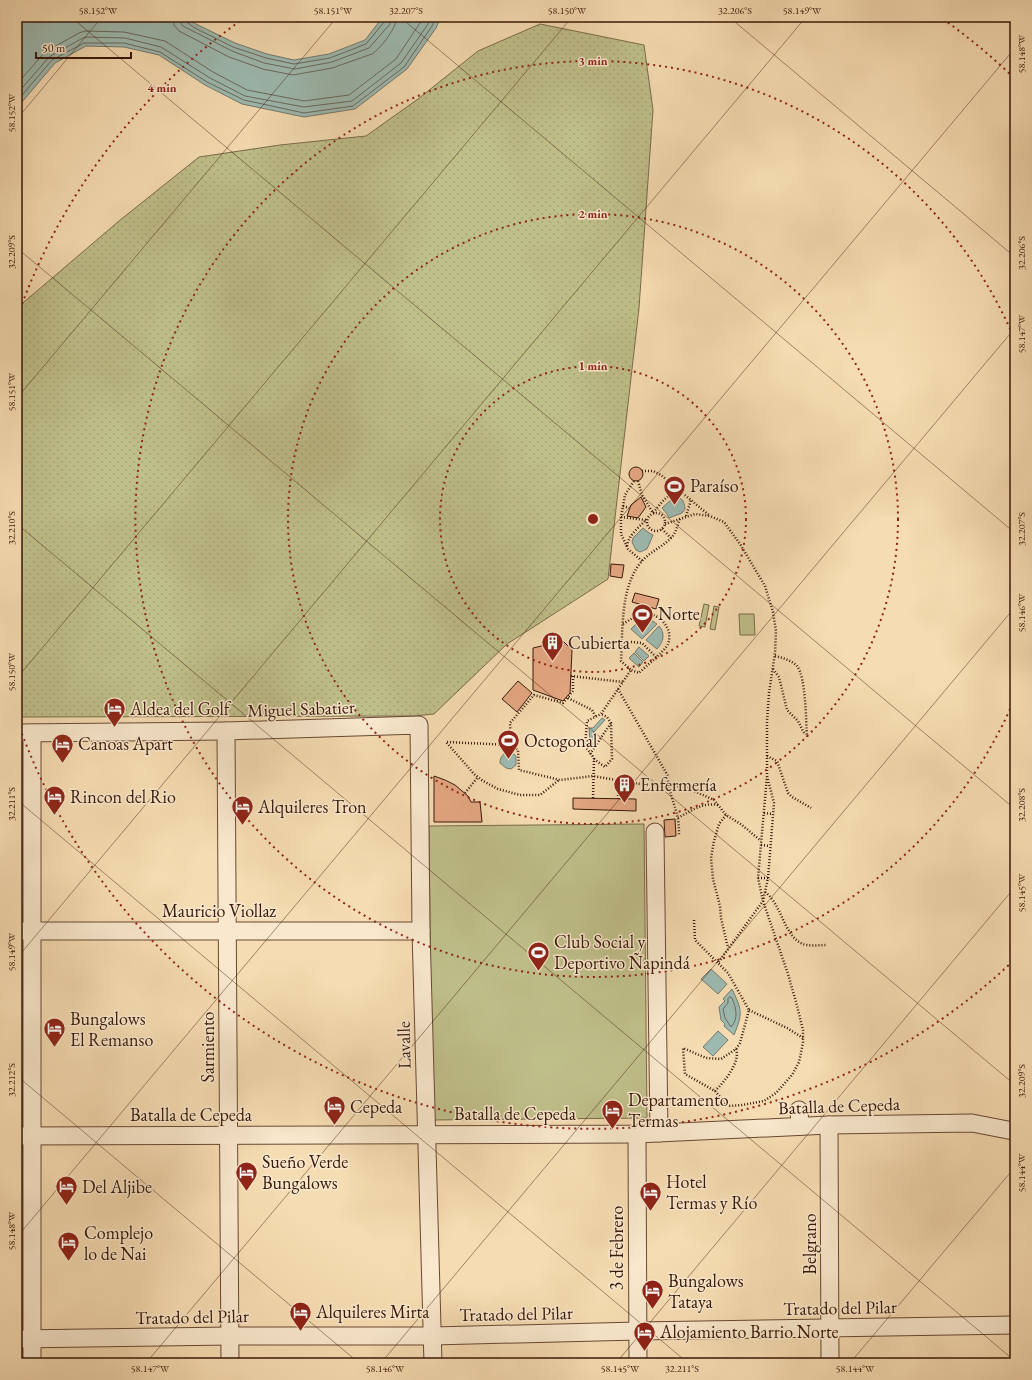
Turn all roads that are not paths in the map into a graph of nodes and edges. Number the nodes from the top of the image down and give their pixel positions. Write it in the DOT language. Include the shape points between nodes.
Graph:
graph roads {
  1 [pos="419,725"];
  2 [pos="226,731"];
  3 [pos="24,733"];
  4 [pos="655,832"];
  5 [pos="24,931"];
  6 [pos="227,931"];
  7 [pos="421,931"];
  8 [pos="829,1125"];
  9 [pos="1014,1131"];
  10 [pos="658,1133"];
  11 [pos="426,1134"];
  12 [pos="637,1134"];
  13 [pos="229,1135"];
  14 [pos="24,1136"];
  15 [pos="1015,1326"];
  16 [pos="830,1329"];
  17 [pos="638,1331"];
  18 [pos="230,1336"];
  19 [pos="433,1336"];
  20 [pos="24,1339"];
  21 [pos="32,1363"];
  22 [pos="230,1363"];
  23 [pos="433,1363"];
  24 [pos="638,1363"];
  25 [pos="830,1363"];
  1 -- 2 [label="street, Miguel Sabatier"];
  1 -- 7 [label="street, Lavalle"];
  2 -- 3 [label="street, Miguel Sabatier"];
  2 -- 6 [label="street, Sarmiento"];
  3 -- 5 [label="street"];
  4 -- 10 [label="street"];
  5 -- 6 [label="street, Mauricio Viollaz"];
  5 -- 14 [label="street"];
  6 -- 7 [label="street, Mauricio Viollaz"];
  6 -- 13 [label="street, Sarmiento"];
  7 -- 11 [label="street, Lavalle"];
  8 -- 9 [label="street, Batalla de Cepeda" via="972,1123"];
  8 -- 10 [label="street, Batalla de Cepeda" via="799,1118"];
  8 -- 16 [label="street, Belgrano"];
  10 -- 12 [label="street, Batalla de Cepeda"];
  11 -- 12 [label="street, Batalla de Cepeda"];
  11 -- 13 [label="street, Batalla de Cepeda"];
  11 -- 19 [label="street, Lavalle"];
  12 -- 17 [label="street, 3 de Febrero"];
  13 -- 14 [label="street, Batalla de Cepeda"];
  13 -- 18 [label="street, Sarmiento"];
  14 -- 20 [label="street"];
  15 -- 16 [label="street, Tratado del Pilar"];
  16 -- 17 [label="street, Tratado del Pilar"];
  16 -- 25 [label="street, Belgrano"];
  17 -- 19 [label="street, Tratado del Pilar"];
  17 -- 24 [label="street, 3 de Febrero"];
  18 -- 19 [label="street, Tratado del Pilar"];
  18 -- 20 [label="street, Tratado del Pilar"];
  18 -- 22 [label="street, Sarmiento"];
  19 -- 23 [label="street, Lavalle"];
  20 -- 21 [label="street"];
}
